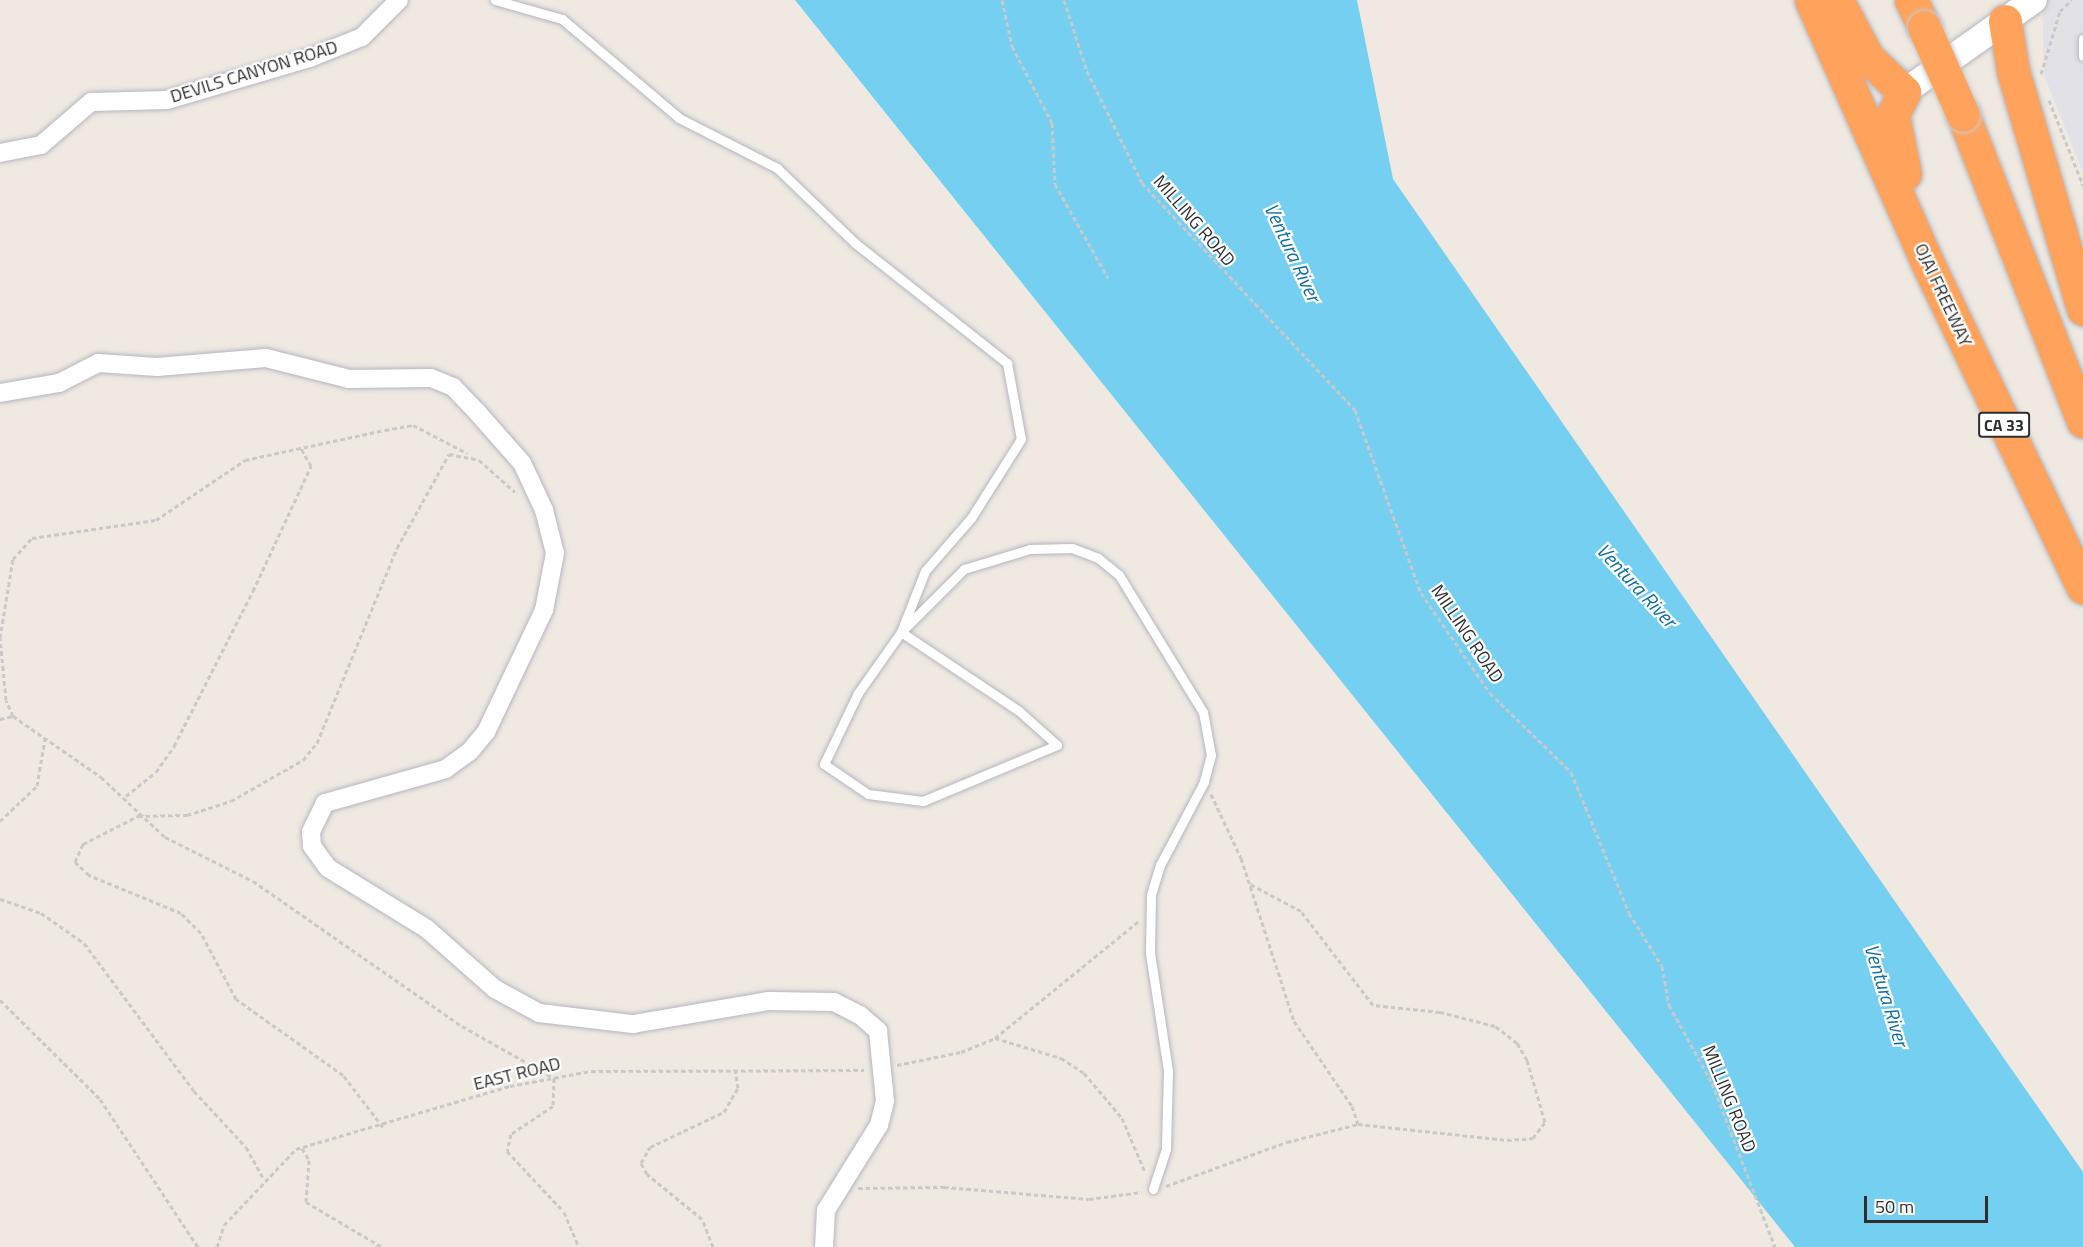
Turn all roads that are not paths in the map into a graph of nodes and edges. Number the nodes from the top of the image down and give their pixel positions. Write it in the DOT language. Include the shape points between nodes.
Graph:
graph roads {
  1 [pos="399,0"];
  2 [pos="495,0"];
  3 [pos="1811,0"];
  4 [pos="1837,0"];
  5 [pos="2034,0"];
  6 [pos="1917,14"];
  7 [pos="2005,21"];
  8 [pos="2083,39"];
  9 [pos="2083,56"];
  10 [pos="1904,92"];
  11 [pos="0,153"];
  12 [pos="1927,262"];
  13 [pos="2083,309"];
  14 [pos="0,393"];
  15 [pos="2083,421"];
  16 [pos="2083,587"];
  17 [pos="901,632"];
  18 [pos="1153,1189"];
  19 [pos="824,1247"];
  1 -- 11 [label="street, DEVILS CANYON ROAD" via="362,37 310,58 167,100 91,102 41,145"];
  2 -- 17 [label="lane" via="562,19 679,117 777,168 855,243 1007,363 1022,439 971,518 925,571"];
  3 -- 12 [label="highway, OJAI FREEWAY / CA 33"];
  4 -- 10 [label="highway" via="1868,58"];
  5 -- 7 [label="main road"];
  6 -- 15 [label="highway, bridge" via="1963,115"];
  7 -- 10 [label="main road"];
  7 -- 13 [label="highway" via="2013,71"];
  8 -- 9 [label="lane"];
  10 -- 12 [label="highway" via="1893,115 1894,138 1925,222"];
  12 -- 16 [label="highway, OJAI FREEWAY / CA 33"];
  14 -- 19 [label="street" via="59,383 98,363 157,367 266,358 349,379 431,378 453,387 522,464 546,520 555,553 544,610 486,732 446,769 325,803 311,832 318,857 427,929 495,989 539,1013 633,1024 769,1001 834,1002 878,1031 885,1101 879,1125 821,1222"];
  17 -- 17 [label="lane" via="858,693 824,764 868,794 923,801 1057,745 1019,711"];
  17 -- 18 [label="lane" via="964,569 989,560 1062,548 1098,558 1125,583 1203,712 1212,755 1204,782 1160,865 1150,913 1168,1071 1166,1149"];
}
